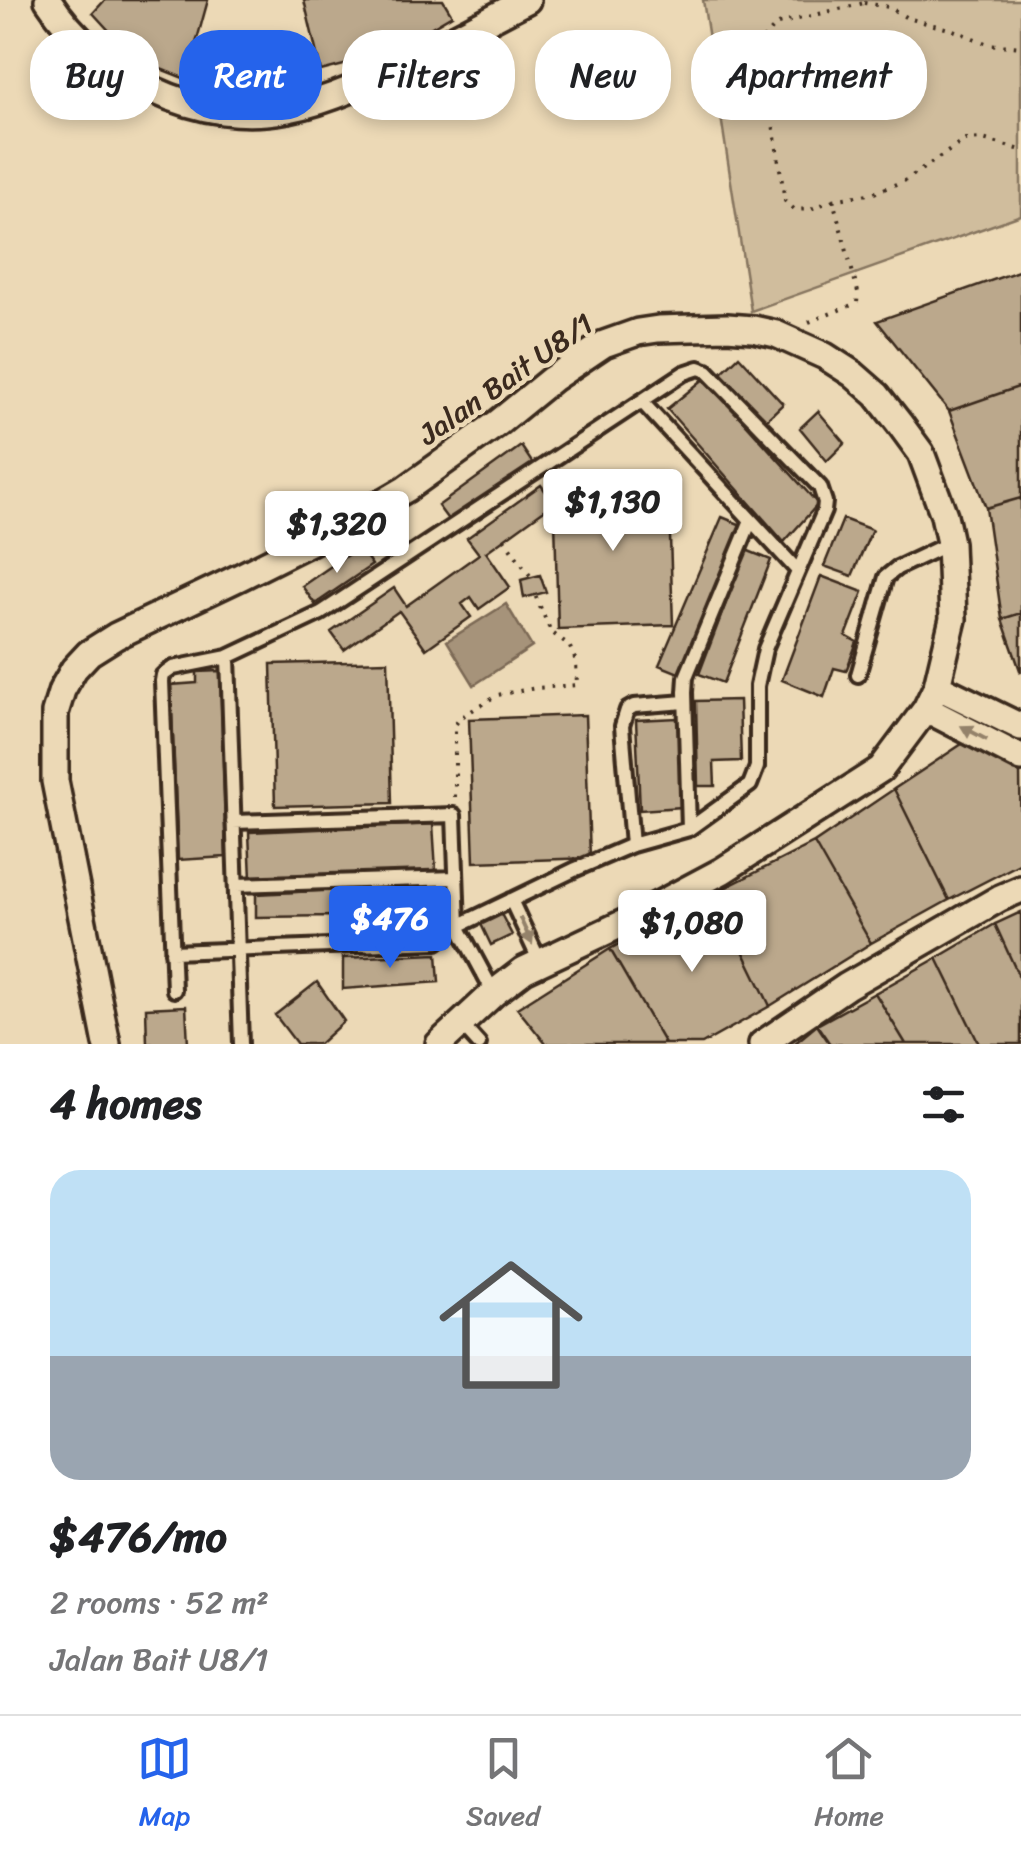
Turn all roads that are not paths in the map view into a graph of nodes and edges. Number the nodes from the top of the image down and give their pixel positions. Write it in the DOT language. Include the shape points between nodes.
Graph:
graph roads {
  1 [pos="48,0"];
  2 [pos="527,0"];
  3 [pos="642,402"];
  4 [pos="751,520"];
  5 [pos="950,542"];
  6 [pos="798,571"];
  7 [pos="228,656"];
  8 [pos="858,675"];
  9 [pos="932,697"];
  10 [pos="685,702"];
  11 [pos="1021,727"];
  12 [pos="1021,758"];
  13 [pos="233,822"];
  14 [pos="690,829"];
  15 [pos="632,845"];
  16 [pos="456,878"];
  17 [pos="236,886"];
  18 [pos="1021,890"];
  19 [pos="511,900"];
  20 [pos="458,926"];
  21 [pos="238,949"];
  22 [pos="172,952"];
  23 [pos="540,962"];
  24 [pos="174,990"];
  25 [pos="494,993"];
  26 [pos="460,1023"];
  27 [pos="107,1044"];
  28 [pos="241,1044"];
  29 [pos="440,1044"];
  30 [pos="479,1044"];
  31 [pos="762,1044"];
  1 -- 2 [label="street" via="111,66 169,97 238,113 334,98"];
  3 -- 4 [label="lane"];
  3 -- 6 [label="lane" via="684,373 707,371 820,487 824,511"];
  3 -- 7 [label="lane" via="321,613"];
  4 -- 6 [label="lane"];
  4 -- 10 [label="lane" via="686,677"];
  5 -- 8 [label="lane" via="886,577"];
  5 -- 9 [label="street, Jalan Bait U8/1" via="953,619"];
  5 -- 27 [label="street, Jalan Bait U8/1" via="920,453 888,409 825,356 776,334 727,327 658,329 604,344 406,489 116,636 74,669 56,713 55,782"];
  6 -- 14 [label="lane" via="760,668 758,768 750,785"];
  7 -- 13 [label="lane"];
  7 -- 22 [label="lane" via="173,668 162,681"];
  9 -- 11 [label="street"];
  12 -- 9 [label="street, one-way"];
  9 -- 23 [label="street, Jalan Bait U8/1" via="881,769 722,871"];
  10 -- 14 [label="lane"];
  10 -- 15 [label="lane" via="627,710 622,726"];
  13 -- 16 [label="lane" via="454,815"];
  13 -- 17 [label="lane"];
  14 -- 15 [label="lane"];
  15 -- 19 [label="lane"];
  16 -- 17 [label="lane"];
  16 -- 20 [label="lane"];
  17 -- 21 [label="lane"];
  18 -- 31 [label="street" via="847,986"];
  19 -- 20 [label="lane"];
  19 -- 23 [label="lane, one-way"];
  20 -- 21 [label="lane" via="437,942"];
  20 -- 25 [label="lane"];
  21 -- 22 [label="lane"];
  21 -- 28 [label="lane"];
  22 -- 24 [label="lane"];
  23 -- 25 [label="street, Jalan Bait U8/1"];
  25 -- 26 [label="street, Jalan Bait U8/1"];
  26 -- 29 [label="street, Jalan Bait U8/1"];
  26 -- 30 [label="lane"];
}
